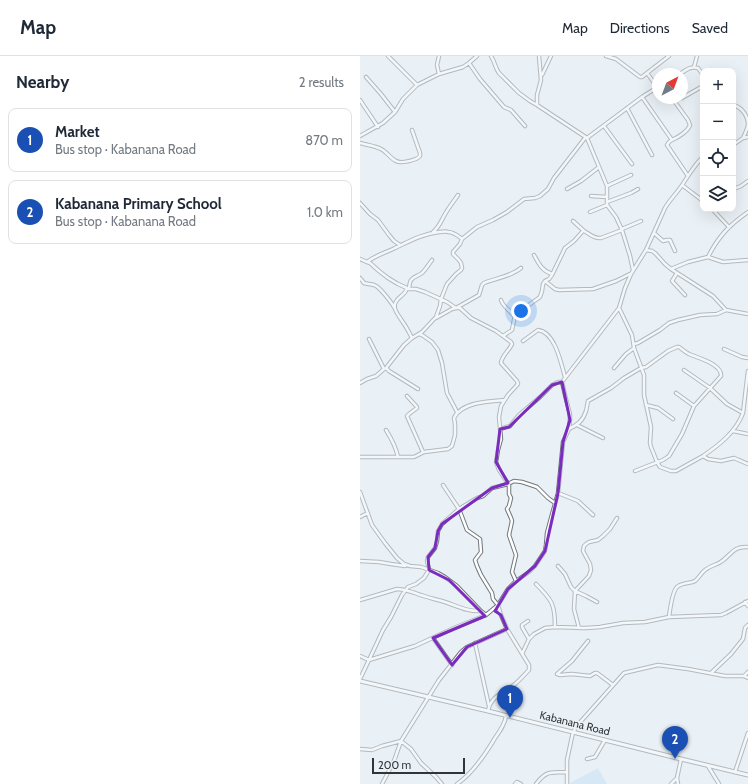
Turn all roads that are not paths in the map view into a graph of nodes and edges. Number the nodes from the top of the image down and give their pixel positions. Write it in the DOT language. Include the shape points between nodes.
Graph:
graph roads {
  1 [pos="388,56"];
  2 [pos="439,56"];
  3 [pos="477,56"];
  4 [pos="491,56"];
  5 [pos="539,56"];
  6 [pos="551,56"];
  7 [pos="606,56"];
  8 [pos="669,56"];
  9 [pos="697,56"];
  10 [pos="617,57"];
  11 [pos="469,63"];
  12 [pos="694,67"];
  13 [pos="688,69"];
  14 [pos="700,71"];
  15 [pos="647,73"];
  16 [pos="439,74"];
  17 [pos="542,76"];
  18 [pos="366,77"];
  19 [pos="652,79"];
  20 [pos="417,86"];
  21 [pos="700,88"];
  22 [pos="652,91"];
  23 [pos="688,95"];
  24 [pos="642,97"];
  25 [pos="360,100"];
  26 [pos="537,104"];
  27 [pos="676,104"];
  28 [pos="736,106"];
  29 [pos="627,108"];
  30 [pos="395,112"];
  31 [pos="747,115"];
  32 [pos="378,126"];
  33 [pos="525,126"];
  34 [pos="604,126"];
  35 [pos="412,130"];
  36 [pos="361,135"];
  37 [pos="748,137"];
  38 [pos="586,138"];
  39 [pos="743,138"];
  40 [pos="672,140"];
  41 [pos="360,143"];
  42 [pos="736,143"];
  43 [pos="652,155"];
  44 [pos="700,160"];
  45 [pos="632,164"];
  46 [pos="598,167"];
  47 [pos="631,175"];
  48 [pos="688,176"];
  49 [pos="748,181"];
  50 [pos="682,185"];
  51 [pos="607,186"];
  52 [pos="736,188"];
  53 [pos="638,189"];
  54 [pos="567,190"];
  55 [pos="458,195"];
  56 [pos="591,196"];
  57 [pos="607,197"];
  58 [pos="700,199"];
  59 [pos="360,203"];
  60 [pos="607,204"];
  61 [pos="590,212"];
  62 [pos="715,212"];
  63 [pos="748,212"];
  64 [pos="573,221"];
  65 [pos="641,221"];
  66 [pos="728,227"];
  67 [pos="622,229"];
  68 [pos="584,230"];
  69 [pos="654,233"];
  70 [pos="431,234"];
  71 [pos="462,239"];
  72 [pos="400,245"];
  73 [pos="646,250"];
  74 [pos="675,251"];
  75 [pos="534,255"];
  76 [pos="708,257"];
  77 [pos="360,259"];
  78 [pos="432,260"];
  79 [pos="748,260"];
  80 [pos="367,262"];
  81 [pos="521,268"];
  82 [pos="671,269"];
  83 [pos="633,270"];
  84 [pos="677,273"];
  85 [pos="552,274"];
  86 [pos="631,274"];
  87 [pos="360,278"];
  88 [pos="545,281"];
  89 [pos="408,289"];
  90 [pos="685,295"];
  91 [pos="441,299"];
  92 [pos="501,300"];
  93 [pos="394,307"];
  94 [pos="456,308"];
  95 [pos="619,308"];
  96 [pos="726,310"];
  97 [pos="748,314"];
  98 [pos="514,317"];
  99 [pos="434,319"];
  100 [pos="418,334"];
  101 [pos="503,336"];
  102 [pos="412,338"];
  103 [pos="369,339"];
  104 [pos="523,341"];
  105 [pos="634,344"];
  106 [pos="634,348"];
  107 [pos="724,349"];
  108 [pos="748,358"];
  109 [pos="614,368"];
  110 [pos="641,368"];
  111 [pos="385,369"];
  112 [pos="684,370"];
  113 [pos="748,371"];
  114 [pos="565,378"];
  115 [pos="562,382"];
  116 [pos="360,383"];
  117 [pos="710,388"];
  118 [pos="418,389"];
  119 [pos="676,393"];
  120 [pos="407,396"];
  121 [pos="505,400"];
  122 [pos="646,405"];
  123 [pos="694,406"];
  124 [pos="457,412"];
  125 [pos="743,413"];
  126 [pos="673,419"];
  127 [pos="577,425"];
  128 [pos="500,429"];
  129 [pos="569,429"];
  130 [pos="386,430"];
  131 [pos="733,430"];
  132 [pos="748,434"];
  133 [pos="603,438"];
  134 [pos="423,452"];
  135 [pos="703,456"];
  136 [pos="360,457"];
  137 [pos="398,457"];
  138 [pos="657,462"];
  139 [pos="748,464"];
  140 [pos="634,471"];
  141 [pos="508,484"];
  142 [pos="443,485"];
  143 [pos="558,493"];
  144 [pos="360,494"];
  145 [pos="555,503"];
  146 [pos="460,509"];
  147 [pos="368,513"];
  148 [pos="593,515"];
  149 [pos="360,517"];
  150 [pos="617,518"];
  151 [pos="748,547"];
  152 [pos="360,561"];
  153 [pos="410,566"];
  154 [pos="558,566"];
  155 [pos="429,570"];
  156 [pos="516,581"];
  157 [pos="536,584"];
  158 [pos="406,589"];
  159 [pos="575,591"];
  160 [pos="360,600"];
  161 [pos="747,601"];
  162 [pos="596,602"];
  163 [pos="498,605"];
  164 [pos="748,606"];
  165 [pos="494,609"];
  166 [pos="481,611"];
  167 [pos="486,615"];
  168 [pos="501,615"];
  169 [pos="669,617"];
  170 [pos="528,621"];
  171 [pos="748,625"];
  172 [pos="555,627"];
  173 [pos="579,628"];
  174 [pos="507,629"];
  175 [pos="433,638"];
  176 [pos="529,640"];
  177 [pos="588,641"];
  178 [pos="475,643"];
  179 [pos="522,654"];
  180 [pos="360,656"];
  181 [pos="370,660"];
  182 [pos="452,665"];
  183 [pos="748,672"];
  184 [pos="711,674"];
  185 [pos="744,676"];
  186 [pos="748,678"];
  187 [pos="360,680"];
  188 [pos="613,685"];
  189 [pos="429,697"];
  190 [pos="489,706"];
  191 [pos="488,711"];
  192 [pos="506,716"];
  193 [pos="573,732"];
  194 [pos="748,733"];
  195 [pos="605,740"];
  196 [pos="402,741"];
  197 [pos="360,749"];
  198 [pos="587,759"];
  199 [pos="680,759"];
  200 [pos="708,765"];
  201 [pos="566,772"];
  202 [pos="735,772"];
  203 [pos="748,775"];
  204 [pos="677,778"];
  205 [pos="382,784"];
  206 [pos="442,784"];
  207 [pos="457,784"];
  208 [pos="515,784"];
  209 [pos="521,784"];
  210 [pos="536,784"];
  211 [pos="567,784"];
  212 [pos="671,784"];
  213 [pos="678,784"];
  214 [pos="719,784"];
  1 -- 20 [label="street"];
  2 -- 16 [label="street" via="436,65"];
  3 -- 11 [label="street"];
  4 -- 26 [label="street" via="501,75 519,93"];
  5 -- 17 [label="street"];
  6 -- 17 [label="street"];
  7 -- 10 [label="street"];
  8 -- 15 [label="street"];
  9 -- 12 [label="street"];
  10 -- 15 [label="street" via="640,76"];
  11 -- 16 [label="street"];
  11 -- 33 [label="street" via="504,107 511,110"];
  12 -- 13 [label="street"];
  12 -- 14 [label="street"];
  15 -- 19 [label="street"];
  16 -- 20 [label="street"];
  17 -- 26 [label="street"];
  18 -- 30 [label="street"];
  20 -- 30 [label="street" via="403,99"];
  21 -- 23 [label="street"];
  22 -- 24 [label="street"];
  24 -- 29 [label="street"];
  24 -- 40 [label="street"];
  25 -- 32 [label="street"];
  26 -- 38 [label="street"];
  27 -- 40 [label="street" via="690,125"];
  28 -- 31 [label="street"];
  29 -- 34 [label="street"];
  29 -- 43 [label="street"];
  30 -- 32 [label="street"];
  31 -- 39 [label="street" via="748,125"];
  32 -- 36 [label="street"];
  34 -- 38 [label="street"];
  34 -- 45 [label="street"];
  35 -- 41 [label="street" via="420,155 407,161 396,162 381,149"];
  37 -- 39 [label="street"];
  38 -- 46 [label="street"];
  38 -- 71 [label="street" via="548,189 538,197 524,199"];
  39 -- 42 [label="street"];
  40 -- 48 [label="street" via="667,145"];
  44 -- 48 [label="street"];
  46 -- 51 [label="street"];
  46 -- 54 [label="street"];
  47 -- 51 [label="street"];
  48 -- 50 [label="street"];
  49 -- 52 [label="street"];
  50 -- 58 [label="street"];
  50 -- 69 [label="street" via="665,208"];
  51 -- 57 [label="street"];
  53 -- 60 [label="street"];
  55 -- 70 [label="street"];
  56 -- 57 [label="street"];
  57 -- 60 [label="street"];
  59 -- 72 [label="street"];
  60 -- 61 [label="street"];
  60 -- 67 [label="street"];
  62 -- 66 [label="street"];
  63 -- 66 [label="street"];
  64 -- 68 [label="street"];
  65 -- 67 [label="street"];
  66 -- 76 [label="street"];
  67 -- 68 [label="street" via="597,239"];
  67 -- 83 [label="street"];
  68 -- 85 [label="street" via="565,248"];
  69 -- 73 [label="street"];
  69 -- 74 [label="street" via="663,241 670,240"];
  70 -- 71 [label="street" via="449,232"];
  70 -- 72 [label="street"];
  71 -- 91 [label="street" via="452,252 462,268 447,284"];
  72 -- 80 [label="street"];
  73 -- 82 [label="street" via="655,253"];
  73 -- 83 [label="street"];
  75 -- 85 [label="street" via="546,273"];
  76 -- 79 [label="street" via="723,262"];
  76 -- 82 [label="street"];
  77 -- 80 [label="street"];
  78 -- 89 [label="street" via="423,272 410,280"];
  80 -- 89 [label="street"];
  81 -- 94 [label="street" via="484,283 479,295"];
  82 -- 84 [label="street"];
  83 -- 86 [label="street"];
  84 -- 90 [label="street" via="672,281"];
  84 -- 96 [label="street" via="713,296"];
  85 -- 88 [label="street"];
  86 -- 88 [label="street" via="593,290 559,290"];
  86 -- 95 [label="street"];
  87 -- 93 [label="street" via="364,283 377,287"];
  88 -- 98 [label="street" via="538,298"];
  89 -- 91 [label="street" via="416,289"];
  89 -- 93 [label="street" via="396,300"];
  91 -- 94 [label="street"];
  91 -- 99 [label="street"];
  92 -- 98 [label="street"];
  93 -- 102 [label="street"];
  94 -- 99 [label="street"];
  94 -- 101 [label="street" via="460,308"];
  95 -- 105 [label="street"];
  95 -- 114 [label="street"];
  96 -- 97 [label="street"];
  96 -- 105 [label="street" via="669,323"];
  98 -- 101 [label="street" via="512,330"];
  99 -- 100 [label="street"];
  100 -- 102 [label="street"];
  100 -- 124 [label="street" via="426,337 438,350 448,393"];
  101 -- 121 [label="street" via="512,344 501,363 518,383"];
  102 -- 111 [label="street"];
  103 -- 111 [label="street"];
  104 -- 114 [label="street" via="538,330 548,335 559,355"];
  105 -- 106 [label="street"];
  106 -- 109 [label="street"];
  106 -- 110 [label="street"];
  107 -- 108 [label="street"];
  110 -- 117 [label="street" via="646,368 668,351 678,347 713,364 721,371 721,376"];
  110 -- 122 [label="street"];
  110 -- 127 [label="street" via="588,401"];
  111 -- 116 [label="street"];
  111 -- 118 [label="street"];
  112 -- 117 [label="street"];
  113 -- 125 [label="street"];
  114 -- 115 [label="street"];
  115 -- 128 [label="street" via="552,385 510,426"];
  115 -- 129 [label="street" via="570,414"];
  117 -- 123 [label="street"];
  117 -- 125 [label="street" via="727,404"];
  119 -- 123 [label="street"];
  120 -- 134 [label="street" via="417,407 407,416"];
  121 -- 124 [label="street" via="478,402"];
  121 -- 128 [label="street" via="499,417"];
  122 -- 126 [label="street" via="658,408"];
  122 -- 138 [label="street" via="651,427 650,443"];
  123 -- 138 [label="street" via="672,452 664,460"];
  124 -- 134 [label="street" via="454,418 455,435 452,446 448,449"];
  125 -- 131 [label="street"];
  127 -- 129 [label="street"];
  127 -- 133 [label="street"];
  128 -- 141 [label="street" via="501,439 496,462"];
  129 -- 143 [label="street" via="562,442"];
  130 -- 137 [label="street"];
  131 -- 132 [label="street"];
  131 -- 135 [label="street"];
  134 -- 137 [label="street" via="414,457"];
  135 -- 138 [label="street" via="676,471 664,469"];
  135 -- 139 [label="street" via="721,461 734,458"];
  136 -- 137 [label="street"];
  138 -- 140 [label="street"];
  141 -- 145 [label="street" via="514,481 537,487"];
  141 -- 146 [label="street" via="492,488"];
  141 -- 156 [label="street" via="511,498 507,509 512,521 509,535 516,556 512,572"];
  142 -- 146 [label="street"];
  143 -- 145 [label="street"];
  143 -- 148 [label="street" via="578,501"];
  144 -- 147 [label="street"];
  145 -- 156 [label="street" via="545,551 535,566"];
  146 -- 155 [label="street" via="442,524 438,531 435,548 427,561"];
  146 -- 163 [label="street" via="468,530 480,539 482,552 476,560 477,566"];
  147 -- 149 [label="street"];
  147 -- 153 [label="street" via="385,543 397,558"];
  150 -- 159 [label="street" via="603,536 584,546 590,573"];
  151 -- 169 [label="street" via="736,549 705,570 694,582 676,588"];
  152 -- 153 [label="street"];
  153 -- 155 [label="street"];
  154 -- 159 [label="street"];
  155 -- 158 [label="street" via="423,580"];
  155 -- 166 [label="street" via="449,580"];
  156 -- 163 [label="street"];
  157 -- 172 [label="street" via="551,601"];
  158 -- 160 [label="street" via="397,589"];
  158 -- 166 [label="street" via="465,610"];
  158 -- 181 [label="street"];
  159 -- 162 [label="street"];
  159 -- 173 [label="street" via="574,609"];
  161 -- 164 [label="street"];
  161 -- 169 [label="street" via="721,615"];
  163 -- 165 [label="street"];
  163 -- 168 [label="street"];
  165 -- 167 [label="street"];
  165 -- 168 [label="street"];
  166 -- 167 [label="street"];
  167 -- 175 [label="street"];
  168 -- 174 [label="street"];
  169 -- 173 [label="street" via="645,622"];
  170 -- 176 [label="street" via="522,627"];
  171 -- 184 [label="street" via="743,639"];
  172 -- 173 [label="street"];
  172 -- 176 [label="street" via="540,630"];
  174 -- 178 [label="street"];
  174 -- 179 [label="street"];
  175 -- 181 [label="street"];
  175 -- 182 [label="street"];
  176 -- 179 [label="street"];
  177 -- 188 [label="street" via="572,661 557,674 590,676 597,673"];
  178 -- 182 [label="street" via="461,652"];
  178 -- 190 [label="street"];
  179 -- 190 [label="street" via="529,665 529,670 516,684 499,694"];
  180 -- 181 [label="street"];
  181 -- 187 [label="street"];
  182 -- 189 [label="street"];
  183 -- 185 [label="street"];
  184 -- 185 [label="street"];
  184 -- 188 [label="street" via="688,668 658,665 624,673"];
  185 -- 186 [label="street"];
  187 -- 189 [label="street, Kabanana Road"];
  188 -- 193 [label="street"];
  189 -- 191 [label="street, Kabanana Road"];
  189 -- 196 [label="street"];
  190 -- 191 [label="street"];
  191 -- 192 [label="street, Kabanana Road"];
  192 -- 193 [label="street, Kabanana Road"];
  192 -- 207 [label="street" via="485,755"];
  193 -- 195 [label="street, Kabanana Road"];
  193 -- 201 [label="street"];
  194 -- 202 [label="street"];
  195 -- 198 [label="street" via="597,756"];
  195 -- 199 [label="street, Kabanana Road"];
  196 -- 197 [label="street" via="372,750"];
  196 -- 205 [label="street"];
  196 -- 206 [label="street"];
  199 -- 200 [label="street, Kabanana Road"];
  199 -- 204 [label="street"];
  200 -- 202 [label="street, Kabanana Road"];
  200 -- 214 [label="street"];
  201 -- 210 [label="street" via="544,775"];
  201 -- 211 [label="street"];
  202 -- 203 [label="street, Kabanana Road"];
  204 -- 212 [label="street"];
  204 -- 213 [label="street"];
  208 -- 209 [label="street"];
}
